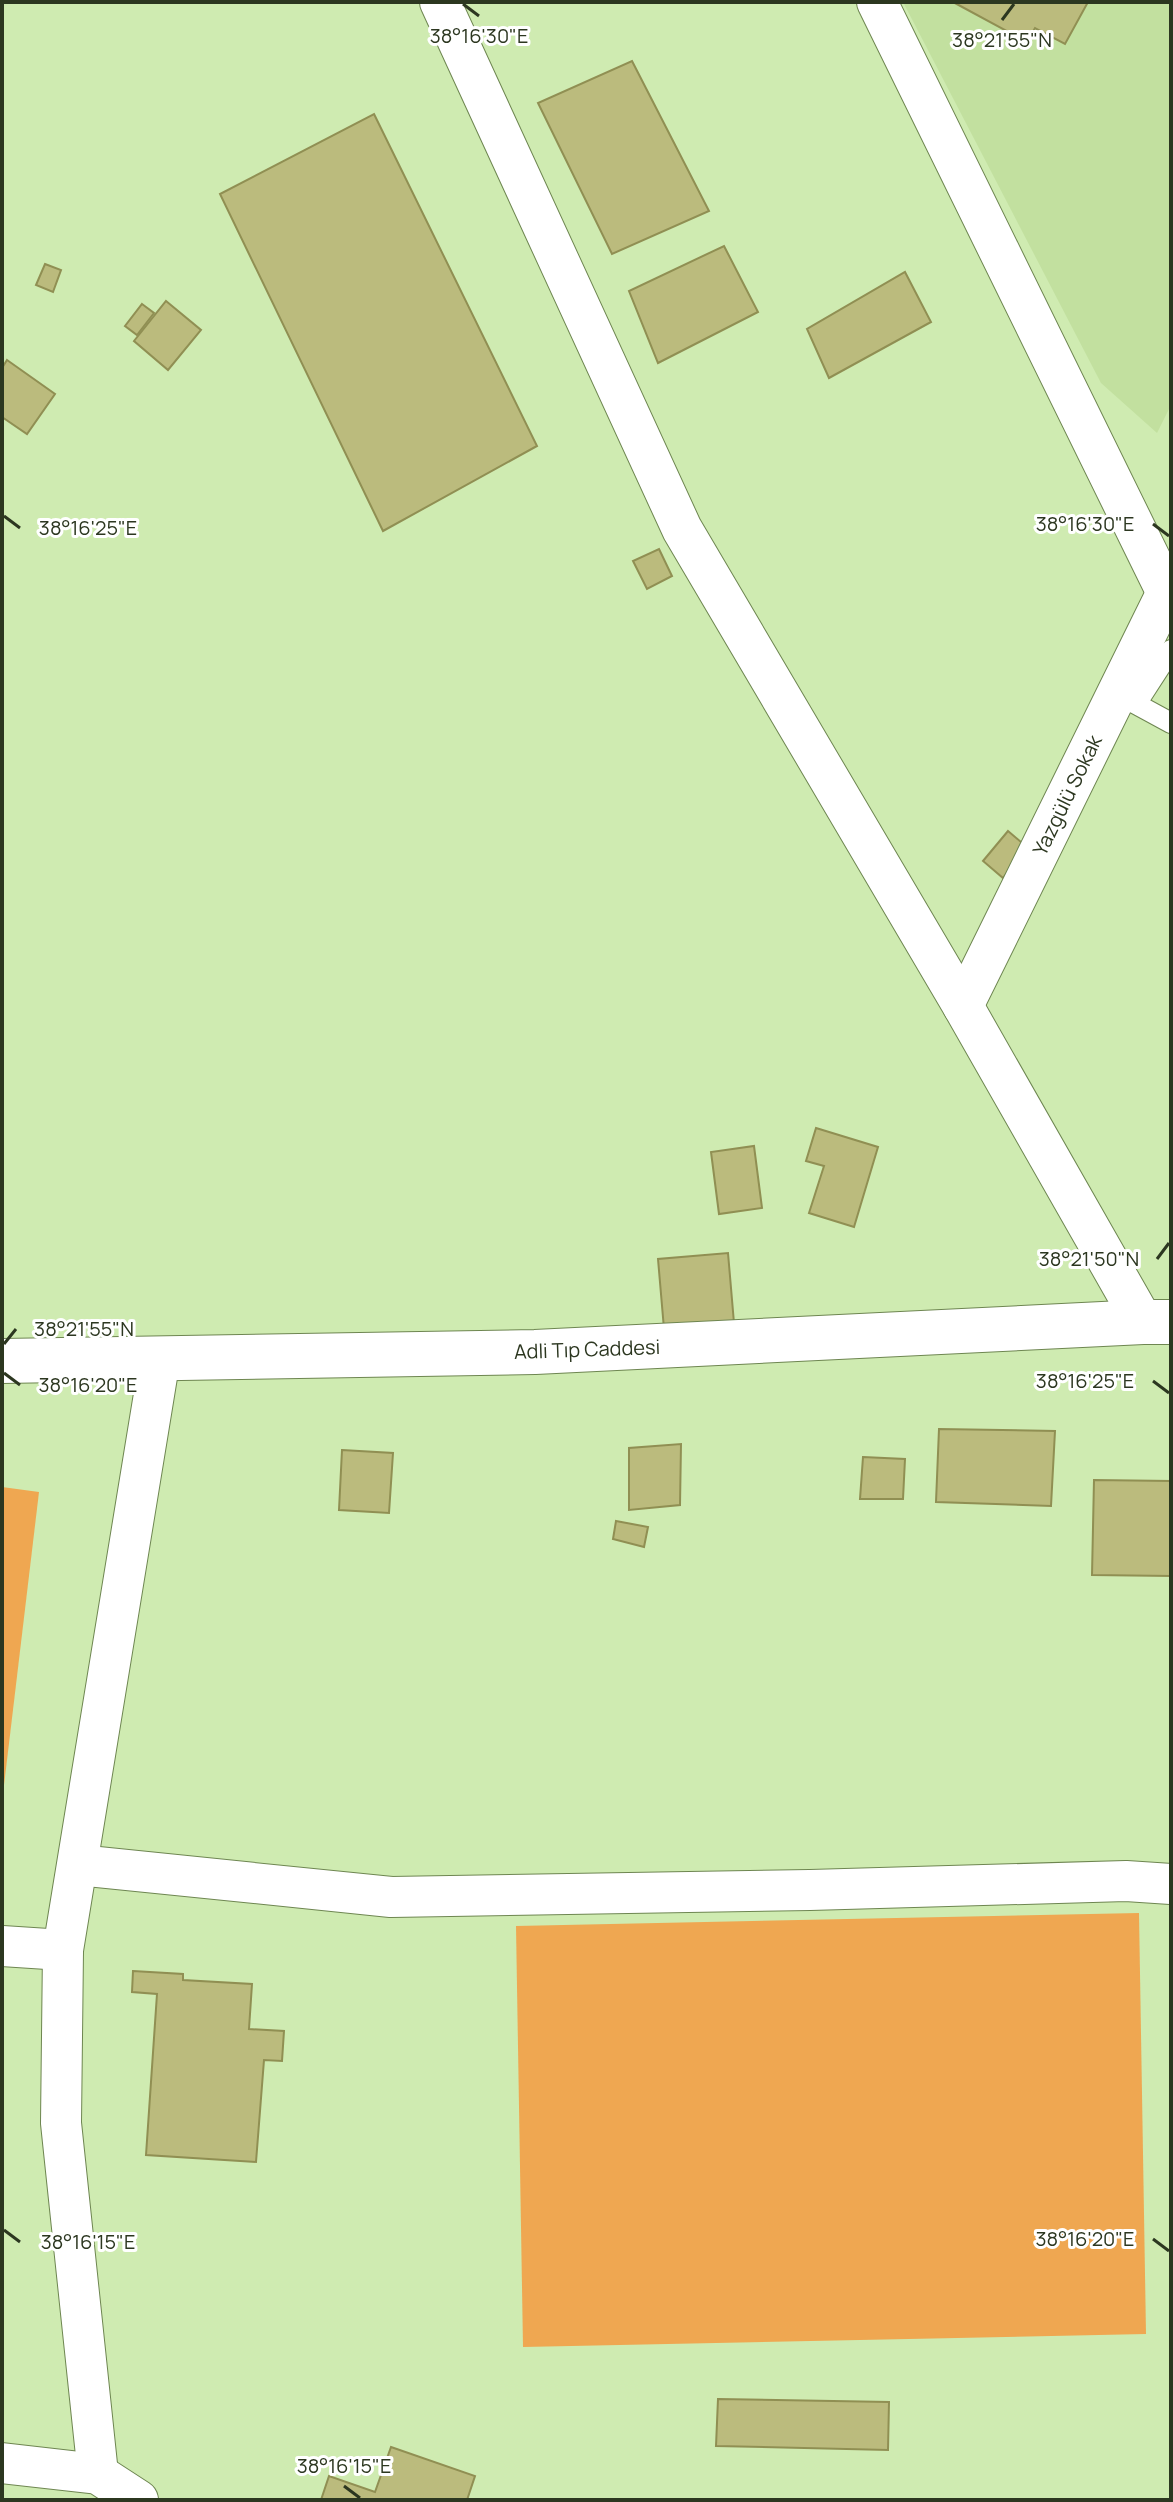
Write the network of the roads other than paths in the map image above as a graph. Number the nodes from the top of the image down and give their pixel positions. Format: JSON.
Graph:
{"nodes":[{"id":1,"x":440,"y":2,"type":"edge"},
{"id":2,"x":877,"y":2,"type":"edge"},
{"id":3,"x":1169,"y":588,"type":"edge"},
{"id":4,"x":1171,"y":650,"type":"edge"},
{"id":5,"x":1171,"y":723,"type":"edge"},
{"id":6,"x":963,"y":1006,"type":"junction"},
{"id":7,"x":1157,"y":1322,"type":"edge"},
{"id":8,"x":160,"y":1358,"type":"junction"},
{"id":9,"x":2,"y":1361,"type":"edge"},
{"id":10,"x":78,"y":1865,"type":"junction"},
{"id":11,"x":1171,"y":1884,"type":"edge"},
{"id":12,"x":2,"y":1946,"type":"edge"},
{"id":13,"x":63,"y":1950,"type":"junction"},
{"id":14,"x":2,"y":2463,"type":"edge"},
{"id":15,"x":98,"y":2474,"type":"junction"},
{"id":16,"x":138,"y":2500,"type":"edge"}],
"edges":[{"from":1,"to":6,"type":"street"},
{"from":2,"to":3,"type":"street"},
{"from":3,"to":6,"type":"street","name":"Yazgülü Sokak"},
{"from":4,"to":5,"type":"lane"},
{"from":6,"to":7,"type":"street"},
{"from":7,"to":8,"type":"street","name":"Adli Tıp Caddesi"},
{"from":8,"to":9,"type":"street","name":"Adli Tıp Caddesi"},
{"from":8,"to":10,"type":"street"},
{"from":10,"to":11,"type":"street"},
{"from":10,"to":13,"type":"street"},
{"from":12,"to":13,"type":"street"},
{"from":13,"to":15,"type":"street"},
{"from":14,"to":15,"type":"street"},
{"from":15,"to":16,"type":"street"}]}
